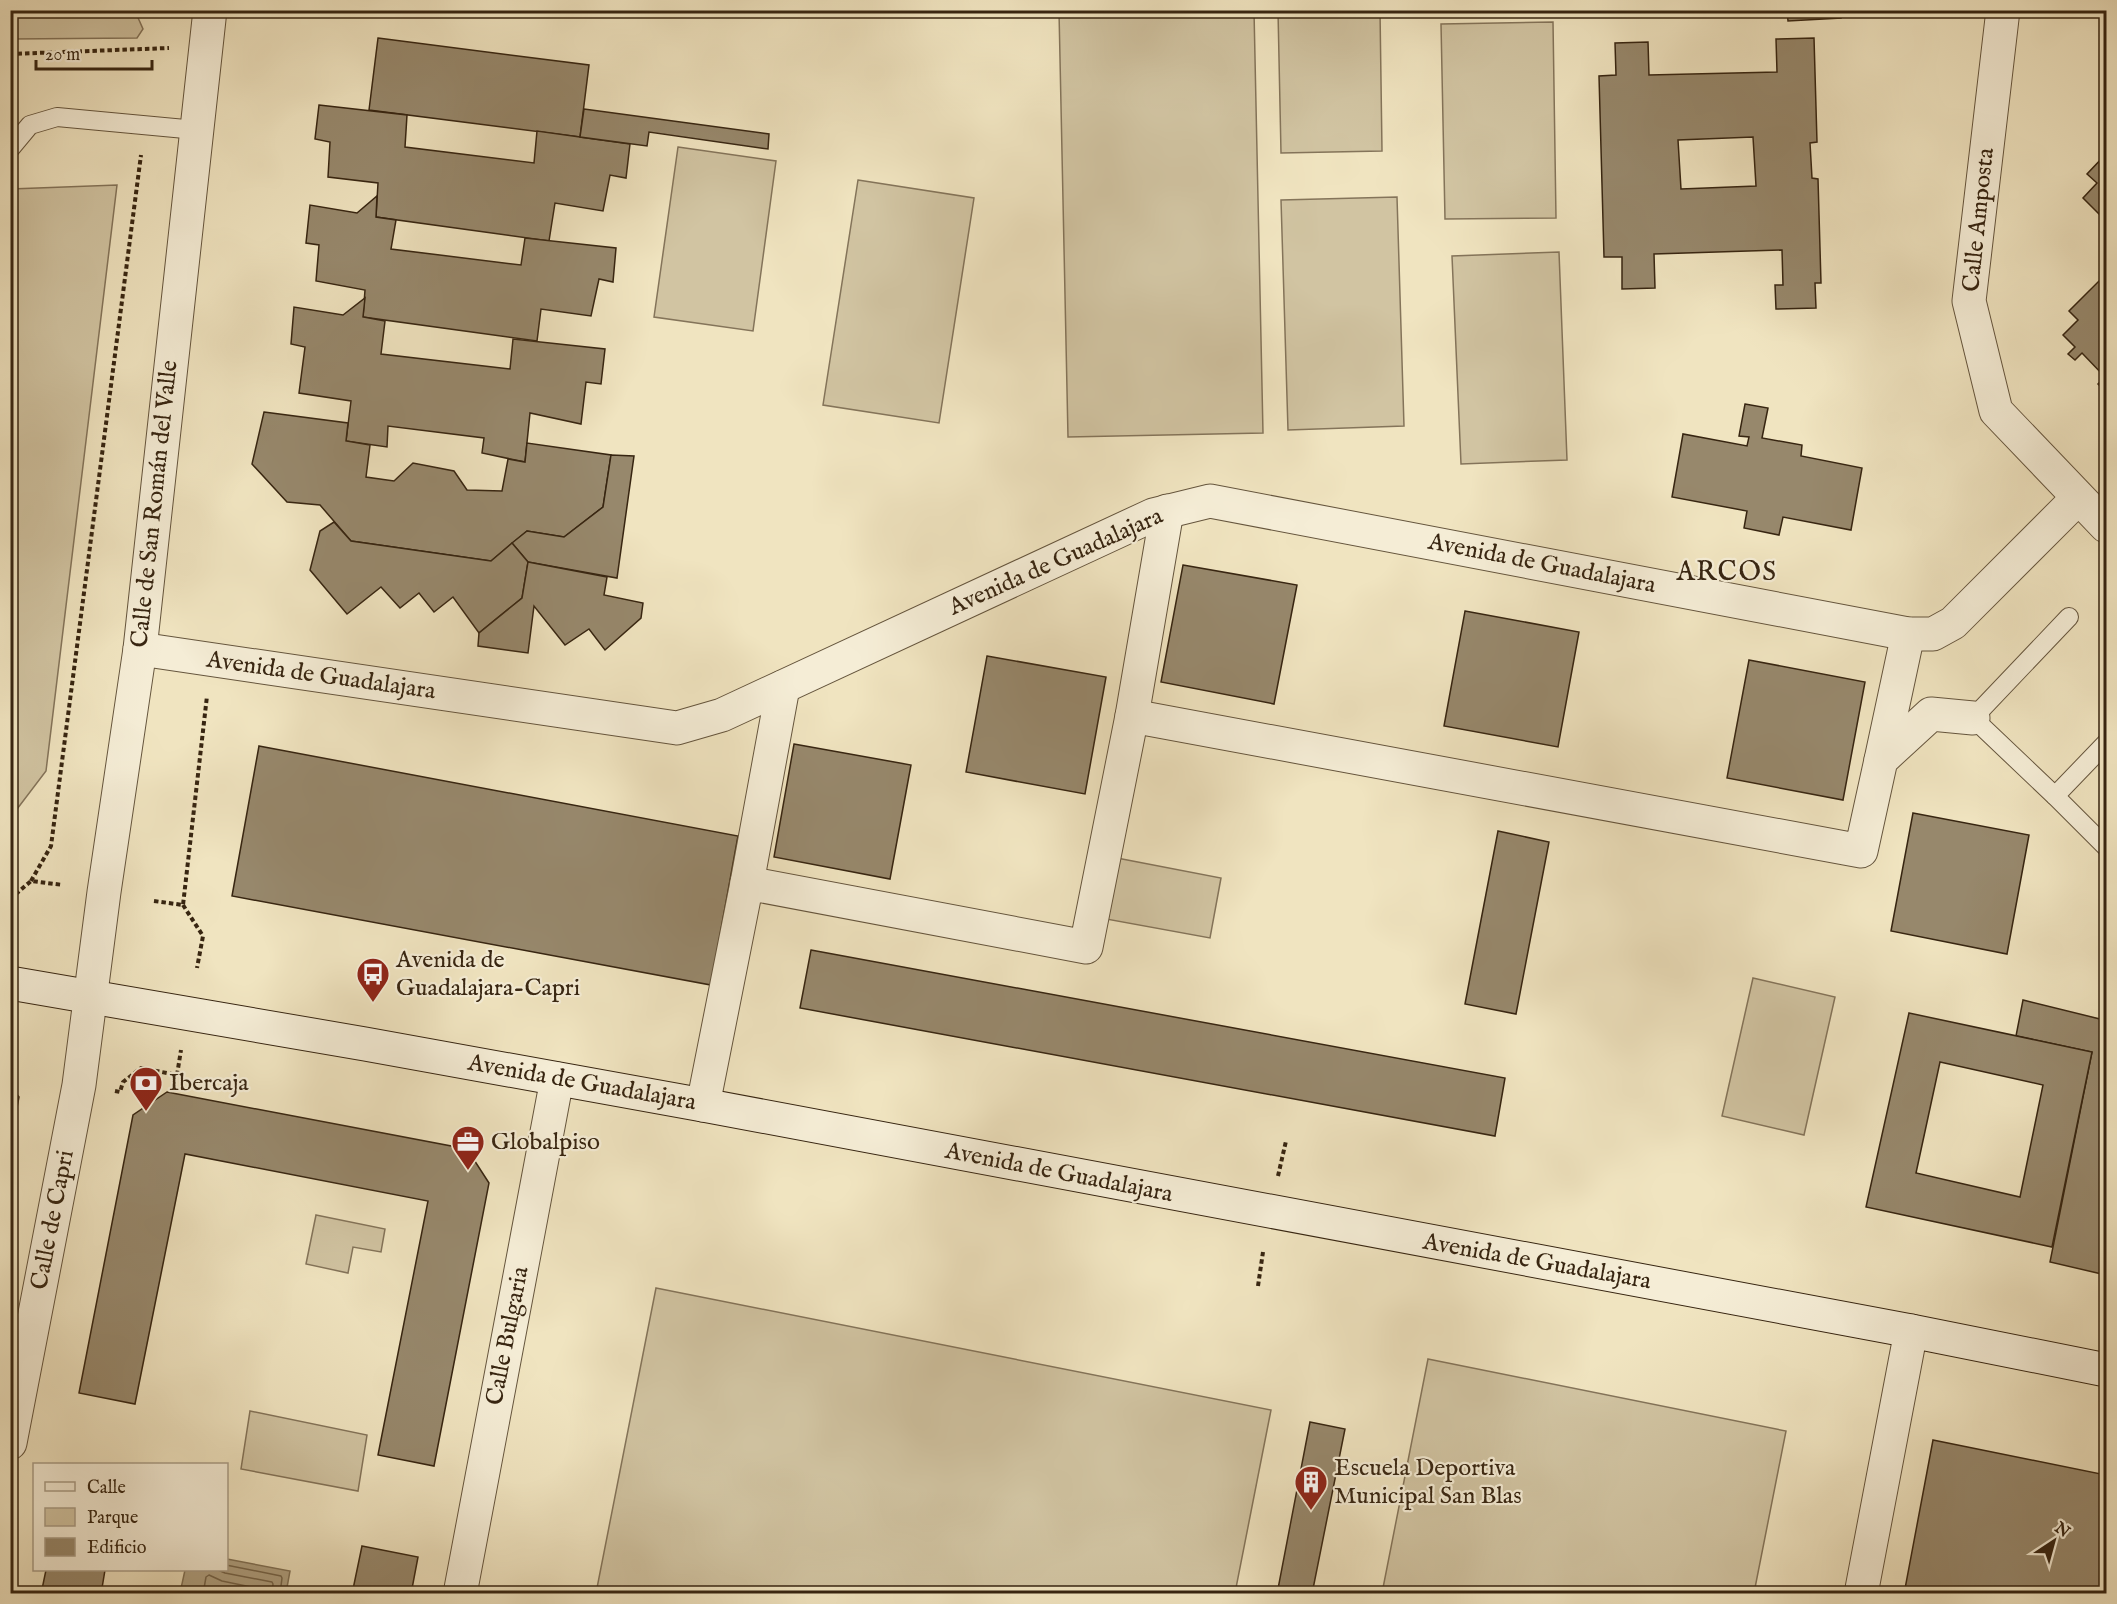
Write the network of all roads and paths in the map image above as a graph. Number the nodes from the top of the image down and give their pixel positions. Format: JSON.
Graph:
{"nodes":[{"id":1,"x":210,"y":10,"type":"edge"},
{"id":2,"x":2002,"y":10,"type":"edge"},
{"id":3,"x":205,"y":46,"type":"junction"},
{"id":4,"x":10,"y":54,"type":"edge"},
{"id":5,"x":145,"y":126,"type":"junction"},
{"id":6,"x":196,"y":130,"type":"junction"},
{"id":7,"x":10,"y":149,"type":"edge"},
{"id":8,"x":2078,"y":498,"type":"junction"},
{"id":9,"x":1167,"y":511,"type":"junction"},
{"id":10,"x":2106,"y":526,"type":"edge"},
{"id":11,"x":2069,"y":617,"type":"dead end"},
{"id":12,"x":1908,"y":634,"type":"junction"},
{"id":13,"x":140,"y":649,"type":"junction"},
{"id":14,"x":211,"y":660,"type":"junction"},
{"id":15,"x":783,"y":687,"type":"junction"},
{"id":16,"x":1132,"y":716,"type":"junction"},
{"id":17,"x":1973,"y":718,"type":"junction"},
{"id":18,"x":2106,"y":742,"type":"edge"},
{"id":19,"x":1881,"y":760,"type":"junction"},
{"id":20,"x":2055,"y":796,"type":"junction"},
{"id":21,"x":2106,"y":847,"type":"edge"},
{"id":22,"x":31,"y":881,"type":"junction"},
{"id":23,"x":747,"y":883,"type":"junction"},
{"id":24,"x":63,"y":885,"type":"dead end"},
{"id":25,"x":10,"y":899,"type":"edge"},
{"id":26,"x":154,"y":901,"type":"dead end"},
{"id":27,"x":183,"y":905,"type":"junction"},
{"id":28,"x":196,"y":968,"type":"dead end"},
{"id":29,"x":10,"y":983,"type":"edge"},
{"id":30,"x":91,"y":996,"type":"junction"},
{"id":31,"x":181,"y":1050,"type":"dead end"},
{"id":32,"x":557,"y":1079,"type":"junction"},
{"id":33,"x":109,"y":1090,"type":"dead end"},
{"id":34,"x":703,"y":1105,"type":"junction"},
{"id":35,"x":1286,"y":1142,"type":"dead end"},
{"id":36,"x":1278,"y":1176,"type":"dead end"},
{"id":37,"x":1263,"y":1252,"type":"dead end"},
{"id":38,"x":1258,"y":1286,"type":"dead end"},
{"id":39,"x":1911,"y":1331,"type":"junction"},
{"id":40,"x":2106,"y":1370,"type":"edge"},
{"id":41,"x":10,"y":1443,"type":"edge"},
{"id":42,"x":460,"y":1593,"type":"edge"},
{"id":43,"x":1861,"y":1593,"type":"edge"}],
"edges":[{"from":1,"to":3,"type":"street","name":"Calle de San Román del Valle"},
{"from":2,"to":8,"type":"street","name":"Calle Amposta"},
{"from":3,"to":4,"type":"path"},
{"from":3,"to":6,"type":"street","name":"Calle de San Román del Valle"},
{"from":5,"to":6,"type":"lane"},
{"from":5,"to":7,"type":"lane"},
{"from":5,"to":22,"type":"path"},
{"from":6,"to":13,"type":"street","name":"Calle de San Román del Valle"},
{"from":8,"to":10,"type":"street","name":"Calle Amposta"},
{"from":8,"to":12,"type":"street","name":"Avenida de Guadalajara"},
{"from":9,"to":12,"type":"street","name":"Avenida de Guadalajara"},
{"from":9,"to":15,"type":"street","name":"Avenida de Guadalajara"},
{"from":9,"to":16,"type":"street"},
{"from":11,"to":17,"type":"lane"},
{"from":12,"to":19,"type":"street"},
{"from":13,"to":14,"type":"street","name":"Avenida de Guadalajara"},
{"from":13,"to":30,"type":"street","name":"Calle de San Román del Valle"},
{"from":14,"to":15,"type":"street","name":"Avenida de Guadalajara"},
{"from":14,"to":27,"type":"path"},
{"from":15,"to":23,"type":"street"},
{"from":16,"to":19,"type":"street"},
{"from":16,"to":23,"type":"street"},
{"from":17,"to":19,"type":"street"},
{"from":17,"to":20,"type":"lane"},
{"from":18,"to":20,"type":"lane"},
{"from":20,"to":21,"type":"lane"},
{"from":22,"to":24,"type":"path"},
{"from":22,"to":25,"type":"path"},
{"from":23,"to":34,"type":"street"},
{"from":26,"to":27,"type":"path"},
{"from":27,"to":28,"type":"path"},
{"from":29,"to":30,"type":"street","name":"Avenida de Guadalajara"},
{"from":30,"to":32,"type":"street","name":"Avenida de Guadalajara"},
{"from":30,"to":41,"type":"street","name":"Calle de Capri"},
{"from":31,"to":33,"type":"path"},
{"from":32,"to":34,"type":"street","name":"Avenida de Guadalajara"},
{"from":32,"to":42,"type":"street","name":"Calle Bulgaria"},
{"from":34,"to":39,"type":"street","name":"Avenida de Guadalajara"},
{"from":35,"to":36,"type":"path"},
{"from":37,"to":38,"type":"path"},
{"from":39,"to":40,"type":"street","name":"Avenida de Guadalajara"},
{"from":39,"to":43,"type":"street"}]}
